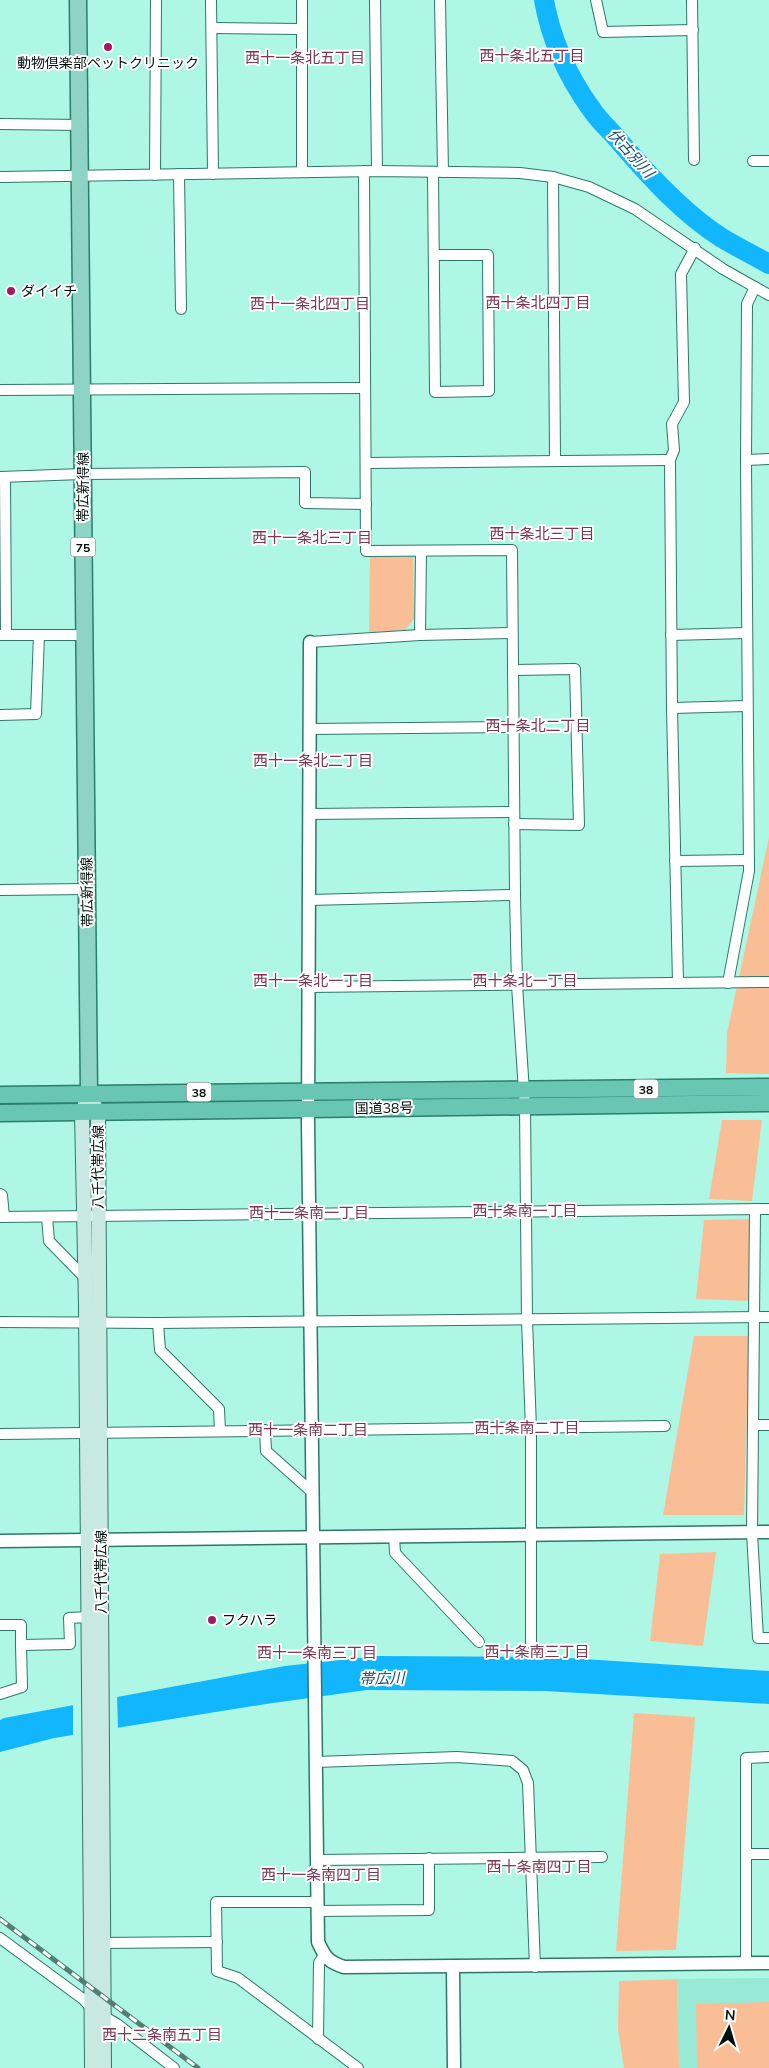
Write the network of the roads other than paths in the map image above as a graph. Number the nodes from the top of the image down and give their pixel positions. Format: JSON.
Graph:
{"nodes":[{"id":1,"x":78,"y":0,"type":"edge"},
{"id":2,"x":156,"y":0,"type":"edge"},
{"id":3,"x":211,"y":0,"type":"edge"},
{"id":4,"x":302,"y":0,"type":"edge"},
{"id":5,"x":375,"y":0,"type":"edge"},
{"id":6,"x":440,"y":0,"type":"edge"},
{"id":7,"x":596,"y":0,"type":"edge"},
{"id":8,"x":692,"y":0,"type":"edge"},
{"id":9,"x":212,"y":28,"type":"junction"},
{"id":10,"x":302,"y":29,"type":"junction"},
{"id":11,"x":693,"y":30,"type":"junction"},
{"id":12,"x":0,"y":124,"type":"edge"},
{"id":13,"x":80,"y":124,"type":"junction"},
{"id":14,"x":694,"y":160,"type":"dead end"},
{"id":15,"x":753,"y":161,"type":"dead end"},
{"id":16,"x":769,"y":161,"type":"edge"},
{"id":17,"x":364,"y":171,"type":"junction"},
{"id":18,"x":377,"y":171,"type":"junction"},
{"id":19,"x":302,"y":172,"type":"junction"},
{"id":20,"x":438,"y":172,"type":"junction"},
{"id":21,"x":179,"y":174,"type":"junction"},
{"id":22,"x":213,"y":174,"type":"junction"},
{"id":23,"x":155,"y":175,"type":"junction"},
{"id":24,"x":0,"y":176,"type":"edge"},
{"id":25,"x":80,"y":176,"type":"junction"},
{"id":26,"x":553,"y":178,"type":"junction"},
{"id":27,"x":695,"y":248,"type":"junction"},
{"id":28,"x":435,"y":255,"type":"junction"},
{"id":29,"x":755,"y":287,"type":"junction"},
{"id":30,"x":769,"y":295,"type":"edge"},
{"id":31,"x":181,"y":309,"type":"dead end"},
{"id":32,"x":365,"y":388,"type":"junction"},
{"id":33,"x":0,"y":390,"type":"edge"},
{"id":34,"x":82,"y":390,"type":"junction"},
{"id":35,"x":769,"y":459,"type":"edge"},
{"id":36,"x":555,"y":460,"type":"junction"},
{"id":37,"x":670,"y":460,"type":"junction"},
{"id":38,"x":746,"y":460,"type":"junction"},
{"id":39,"x":367,"y":464,"type":"junction"},
{"id":40,"x":82,"y":474,"type":"junction"},
{"id":41,"x":2,"y":477,"type":"edge"},
{"id":42,"x":366,"y":504,"type":"junction"},
{"id":43,"x":421,"y":551,"type":"junction"},
{"id":44,"x":512,"y":633,"type":"junction"},
{"id":45,"x":747,"y":633,"type":"junction"},
{"id":46,"x":84,"y":634,"type":"junction"},
{"id":47,"x":3,"y":635,"type":"edge"},
{"id":48,"x":38,"y":635,"type":"junction"},
{"id":49,"x":671,"y":635,"type":"junction"},
{"id":50,"x":420,"y":636,"type":"junction"},
{"id":51,"x":310,"y":642,"type":"joint"},
{"id":52,"x":514,"y":670,"type":"junction"},
{"id":53,"x":747,"y":706,"type":"junction"},
{"id":54,"x":672,"y":708,"type":"junction"},
{"id":55,"x":0,"y":715,"type":"edge"},
{"id":56,"x":514,"y":727,"type":"junction"},
{"id":57,"x":309,"y":729,"type":"junction"},
{"id":58,"x":514,"y":812,"type":"junction"},
{"id":59,"x":309,"y":814,"type":"junction"},
{"id":60,"x":514,"y":824,"type":"junction"},
{"id":61,"x":749,"y":860,"type":"junction"},
{"id":62,"x":675,"y":862,"type":"junction"},
{"id":63,"x":87,"y":888,"type":"junction"},
{"id":64,"x":0,"y":890,"type":"edge"},
{"id":65,"x":515,"y":896,"type":"junction"},
{"id":66,"x":309,"y":900,"type":"junction"},
{"id":67,"x":769,"y":982,"type":"edge"},
{"id":68,"x":678,"y":983,"type":"junction"},
{"id":69,"x":728,"y":983,"type":"junction"},
{"id":70,"x":517,"y":985,"type":"junction"},
{"id":71,"x":308,"y":987,"type":"junction"},
{"id":72,"x":769,"y":1087,"type":"edge"},
{"id":73,"x":524,"y":1090,"type":"junction"},
{"id":74,"x":308,"y":1092,"type":"junction"},
{"id":75,"x":89,"y":1093,"type":"junction"},
{"id":76,"x":0,"y":1095,"type":"edge"},
{"id":77,"x":769,"y":1103,"type":"edge"},
{"id":78,"x":525,"y":1107,"type":"junction"},
{"id":79,"x":308,"y":1109,"type":"junction"},
{"id":80,"x":0,"y":1113,"type":"edge"},
{"id":81,"x":90,"y":1113,"type":"junction"},
{"id":82,"x":0,"y":1194,"type":"edge"},
{"id":83,"x":754,"y":1209,"type":"junction"},
{"id":84,"x":769,"y":1209,"type":"edge"},
{"id":85,"x":526,"y":1211,"type":"junction"},
{"id":86,"x":310,"y":1213,"type":"junction"},
{"id":87,"x":98,"y":1216,"type":"junction"},
{"id":88,"x":2,"y":1217,"type":"edge"},
{"id":89,"x":47,"y":1217,"type":"junction"},
{"id":90,"x":84,"y":1217,"type":"junction"},
{"id":91,"x":85,"y":1278,"type":"junction"},
{"id":92,"x":754,"y":1317,"type":"junction"},
{"id":93,"x":769,"y":1317,"type":"edge"},
{"id":94,"x":527,"y":1320,"type":"junction"},
{"id":95,"x":0,"y":1322,"type":"edge"},
{"id":96,"x":92,"y":1322,"type":"junction"},
{"id":97,"x":310,"y":1322,"type":"junction"},
{"id":98,"x":158,"y":1324,"type":"junction"},
{"id":99,"x":754,"y":1425,"type":"junction"},
{"id":100,"x":769,"y":1425,"type":"edge"},
{"id":101,"x":665,"y":1426,"type":"dead end"},
{"id":102,"x":531,"y":1429,"type":"junction"},
{"id":103,"x":265,"y":1430,"type":"junction"},
{"id":104,"x":312,"y":1430,"type":"junction"},
{"id":105,"x":220,"y":1431,"type":"junction"},
{"id":106,"x":93,"y":1433,"type":"junction"},
{"id":107,"x":0,"y":1434,"type":"edge"},
{"id":108,"x":312,"y":1492,"type":"junction"},
{"id":109,"x":769,"y":1532,"type":"edge"},
{"id":110,"x":752,"y":1533,"type":"junction"},
{"id":111,"x":530,"y":1535,"type":"junction"},
{"id":112,"x":394,"y":1536,"type":"junction"},
{"id":113,"x":313,"y":1537,"type":"junction"},
{"id":114,"x":94,"y":1540,"type":"junction"},
{"id":115,"x":0,"y":1541,"type":"edge"},
{"id":116,"x":89,"y":1617,"type":"junction"},
{"id":117,"x":0,"y":1625,"type":"edge"},
{"id":118,"x":769,"y":1638,"type":"edge"},
{"id":119,"x":479,"y":1642,"type":"dead end"},
{"id":120,"x":530,"y":1643,"type":"dead end"},
{"id":121,"x":21,"y":1645,"type":"junction"},
{"id":122,"x":95,"y":1692,"type":"junction"},
{"id":123,"x":0,"y":1694,"type":"edge"},
{"id":124,"x":769,"y":1757,"type":"edge"},
{"id":125,"x":316,"y":1762,"type":"junction"},
{"id":126,"x":746,"y":1854,"type":"junction"},
{"id":127,"x":769,"y":1854,"type":"edge"},
{"id":128,"x":602,"y":1857,"type":"dead end"},
{"id":129,"x":429,"y":1858,"type":"junction"},
{"id":130,"x":530,"y":1858,"type":"junction"},
{"id":131,"x":316,"y":1860,"type":"junction"},
{"id":132,"x":317,"y":1906,"type":"junction"},
{"id":133,"x":0,"y":1938,"type":"edge"},
{"id":134,"x":216,"y":1942,"type":"junction"},
{"id":135,"x":97,"y":1943,"type":"junction"},
{"id":136,"x":324,"y":1955,"type":"junction"},
{"id":137,"x":746,"y":1963,"type":"junction"},
{"id":138,"x":769,"y":1963,"type":"edge"},
{"id":139,"x":453,"y":1967,"type":"junction"},
{"id":140,"x":535,"y":1967,"type":"junction"},
{"id":141,"x":98,"y":2013,"type":"junction"},
{"id":142,"x":318,"y":2039,"type":"junction"},
{"id":143,"x":92,"y":2068,"type":"edge"},
{"id":144,"x":104,"y":2068,"type":"edge"},
{"id":145,"x":174,"y":2068,"type":"edge"},
{"id":146,"x":358,"y":2068,"type":"edge"},
{"id":147,"x":454,"y":2068,"type":"edge"}],
"edges":[{"from":1,"to":13,"type":"main road","name":"帯広新得線","number":"75"},
{"from":2,"to":23,"type":"street"},
{"from":3,"to":9,"type":"street"},
{"from":4,"to":10,"type":"street"},
{"from":5,"to":18,"type":"street"},
{"from":6,"to":20,"type":"street"},
{"from":7,"to":11,"type":"street"},
{"from":8,"to":11,"type":"street"},
{"from":9,"to":10,"type":"street"},
{"from":9,"to":22,"type":"street"},
{"from":10,"to":19,"type":"street"},
{"from":11,"to":14,"type":"street"},
{"from":12,"to":13,"type":"street"},
{"from":13,"to":25,"type":"main road","name":"帯広新得線","number":"75"},
{"from":15,"to":16,"type":"street"},
{"from":17,"to":18,"type":"street"},
{"from":17,"to":19,"type":"street"},
{"from":17,"to":32,"type":"street"},
{"from":18,"to":20,"type":"street"},
{"from":19,"to":22,"type":"street"},
{"from":20,"to":26,"type":"street"},
{"from":20,"to":28,"type":"street"},
{"from":21,"to":22,"type":"street"},
{"from":21,"to":23,"type":"street"},
{"from":21,"to":31,"type":"street"},
{"from":23,"to":25,"type":"street"},
{"from":24,"to":25,"type":"street"},
{"from":25,"to":34,"type":"main road","name":"帯広新得線","number":"75"},
{"from":26,"to":27,"type":"street"},
{"from":26,"to":36,"type":"street"},
{"from":27,"to":29,"type":"street"},
{"from":27,"to":37,"type":"street"},
{"from":28,"to":28,"type":"street"},
{"from":29,"to":30,"type":"street"},
{"from":29,"to":38,"type":"street"},
{"from":32,"to":34,"type":"street"},
{"from":32,"to":39,"type":"street"},
{"from":33,"to":34,"type":"street"},
{"from":34,"to":40,"type":"main road","name":"帯広新得線","number":"75"},
{"from":35,"to":38,"type":"street"},
{"from":36,"to":37,"type":"street"},
{"from":36,"to":39,"type":"street"},
{"from":37,"to":49,"type":"street"},
{"from":38,"to":45,"type":"street"},
{"from":39,"to":42,"type":"street"},
{"from":40,"to":41,"type":"street"},
{"from":40,"to":42,"type":"street"},
{"from":40,"to":46,"type":"main road","name":"帯広新得線","number":"75"},
{"from":41,"to":47,"type":"street"},
{"from":42,"to":43,"type":"street"},
{"from":43,"to":44,"type":"street"},
{"from":43,"to":50,"type":"street"},
{"from":44,"to":50,"type":"street"},
{"from":44,"to":52,"type":"street"},
{"from":45,"to":49,"type":"street"},
{"from":45,"to":53,"type":"street"},
{"from":46,"to":48,"type":"street"},
{"from":46,"to":63,"type":"main road","name":"帯広新得線","number":"75"},
{"from":47,"to":48,"type":"street"},
{"from":48,"to":55,"type":"street"},
{"from":49,"to":54,"type":"street"},
{"from":50,"to":51,"type":"street"},
{"from":51,"to":57,"type":"street"},
{"from":52,"to":56,"type":"street"},
{"from":52,"to":60,"type":"street"},
{"from":53,"to":54,"type":"street"},
{"from":53,"to":61,"type":"street"},
{"from":54,"to":62,"type":"street"},
{"from":56,"to":57,"type":"street"},
{"from":56,"to":58,"type":"street"},
{"from":57,"to":59,"type":"street"},
{"from":58,"to":59,"type":"street"},
{"from":58,"to":60,"type":"street"},
{"from":59,"to":66,"type":"street"},
{"from":60,"to":65,"type":"street"},
{"from":61,"to":62,"type":"street"},
{"from":61,"to":69,"type":"street"},
{"from":62,"to":68,"type":"street"},
{"from":63,"to":64,"type":"street"},
{"from":63,"to":75,"type":"main road","name":"帯広新得線","number":"75"},
{"from":65,"to":66,"type":"street"},
{"from":65,"to":70,"type":"street"},
{"from":66,"to":71,"type":"street"},
{"from":67,"to":69,"type":"street"},
{"from":68,"to":69,"type":"street"},
{"from":68,"to":70,"type":"street"},
{"from":70,"to":71,"type":"street"},
{"from":70,"to":73,"type":"street"},
{"from":71,"to":74,"type":"street"},
{"from":72,"to":73,"type":"highway","name":"国道38号","number":"38"},
{"from":73,"to":74,"type":"highway","name":"国道38号","number":"38"},
{"from":73,"to":78,"type":"street"},
{"from":74,"to":75,"type":"highway","name":"国道38号","number":"38"},
{"from":74,"to":79,"type":"street"},
{"from":75,"to":76,"type":"highway","name":"国道38号","number":"38"},
{"from":75,"to":81,"type":"main road","name":"八千代帯広線"},
{"from":77,"to":78,"type":"highway","name":"国道38号","number":"38"},
{"from":78,"to":79,"type":"highway","name":"国道38号","number":"38"},
{"from":78,"to":85,"type":"street"},
{"from":79,"to":81,"type":"highway","name":"国道38号","number":"38"},
{"from":79,"to":86,"type":"street"},
{"from":80,"to":81,"type":"highway","name":"国道38号","number":"38"},
{"from":81,"to":87,"type":"main road","name":"八千代帯広線"},
{"from":81,"to":90,"type":"main road","name":"八千代帯広線"},
{"from":82,"to":88,"type":"street"},
{"from":83,"to":84,"type":"street"},
{"from":83,"to":85,"type":"street"},
{"from":83,"to":92,"type":"street"},
{"from":85,"to":86,"type":"street"},
{"from":85,"to":94,"type":"street"},
{"from":86,"to":87,"type":"street"},
{"from":86,"to":97,"type":"street"},
{"from":87,"to":90,"type":"street"},
{"from":87,"to":96,"type":"main road","name":"八千代帯広線"},
{"from":88,"to":89,"type":"street"},
{"from":89,"to":90,"type":"street"},
{"from":89,"to":91,"type":"street"},
{"from":90,"to":91,"type":"main road","name":"八千代帯広線"},
{"from":91,"to":96,"type":"main road","name":"八千代帯広線"},
{"from":92,"to":93,"type":"street"},
{"from":92,"to":94,"type":"street"},
{"from":92,"to":99,"type":"street"},
{"from":94,"to":97,"type":"street"},
{"from":94,"to":102,"type":"street"},
{"from":95,"to":96,"type":"street"},
{"from":96,"to":98,"type":"street"},
{"from":96,"to":106,"type":"main road","name":"八千代帯広線"},
{"from":97,"to":98,"type":"street"},
{"from":97,"to":104,"type":"street"},
{"from":98,"to":105,"type":"street"},
{"from":99,"to":100,"type":"street"},
{"from":99,"to":110,"type":"street"},
{"from":101,"to":102,"type":"street"},
{"from":102,"to":104,"type":"street"},
{"from":102,"to":111,"type":"street"},
{"from":103,"to":104,"type":"street"},
{"from":103,"to":105,"type":"street"},
{"from":103,"to":108,"type":"street"},
{"from":104,"to":108,"type":"street"},
{"from":105,"to":106,"type":"street"},
{"from":106,"to":107,"type":"street"},
{"from":106,"to":114,"type":"main road","name":"八千代帯広線"},
{"from":108,"to":113,"type":"street"},
{"from":109,"to":110,"type":"street"},
{"from":110,"to":111,"type":"street"},
{"from":110,"to":118,"type":"street"},
{"from":111,"to":112,"type":"street"},
{"from":111,"to":120,"type":"street"},
{"from":112,"to":113,"type":"street"},
{"from":112,"to":119,"type":"street"},
{"from":113,"to":114,"type":"street"},
{"from":113,"to":125,"type":"street"},
{"from":114,"to":115,"type":"street"},
{"from":114,"to":116,"type":"main road","name":"八千代帯広線"},
{"from":114,"to":122,"type":"main road","name":"八千代帯広線"},
{"from":116,"to":121,"type":"street"},
{"from":116,"to":122,"type":"main road","name":"八千代帯広線"},
{"from":117,"to":121,"type":"street"},
{"from":121,"to":123,"type":"street"},
{"from":122,"to":135,"type":"main road","name":"八千代帯広線"},
{"from":124,"to":126,"type":"street"},
{"from":125,"to":130,"type":"street"},
{"from":125,"to":131,"type":"street"},
{"from":126,"to":127,"type":"street"},
{"from":126,"to":137,"type":"street"},
{"from":128,"to":130,"type":"street"},
{"from":129,"to":130,"type":"street"},
{"from":129,"to":131,"type":"street"},
{"from":129,"to":132,"type":"street"},
{"from":130,"to":140,"type":"street"},
{"from":131,"to":132,"type":"street"},
{"from":132,"to":134,"type":"street"},
{"from":132,"to":136,"type":"street"},
{"from":133,"to":141,"type":"street"},
{"from":134,"to":135,"type":"street"},
{"from":134,"to":142,"type":"street"},
{"from":135,"to":141,"type":"main road","name":"八千代帯広線"},
{"from":136,"to":139,"type":"street"},
{"from":136,"to":142,"type":"street"},
{"from":137,"to":138,"type":"street"},
{"from":137,"to":140,"type":"street"},
{"from":139,"to":140,"type":"street"},
{"from":139,"to":147,"type":"street"},
{"from":141,"to":143,"type":"main road","name":"八千代帯広線"},
{"from":141,"to":144,"type":"main road","name":"八千代帯広線"},
{"from":141,"to":145,"type":"street"},
{"from":142,"to":146,"type":"street"}]}
